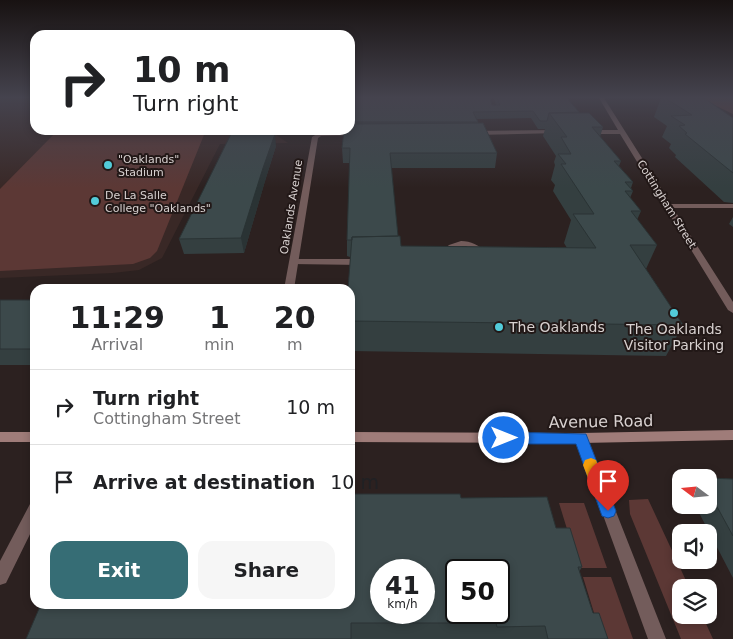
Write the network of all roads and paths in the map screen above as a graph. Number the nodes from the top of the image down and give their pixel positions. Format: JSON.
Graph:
{"nodes":[{"id":1,"x":619,"y":128,"type":"edge"},
{"id":2,"x":560,"y":132,"type":"edge"},
{"id":3,"x":580,"y":132,"type":"edge"},
{"id":4,"x":622,"y":132,"type":"junction"},
{"id":5,"x":355,"y":133,"type":"edge"},
{"id":6,"x":360,"y":133,"type":"edge"},
{"id":7,"x":470,"y":133,"type":"edge"},
{"id":8,"x":318,"y":135,"type":"edge"},
{"id":9,"x":667,"y":206,"type":"junction"},
{"id":10,"x":733,"y":206,"type":"edge"},
{"id":11,"x":452,"y":261,"type":"edge"},
{"id":12,"x":469,"y":261,"type":"edge"},
{"id":13,"x":294,"y":262,"type":"junction"},
{"id":14,"x":367,"y":262,"type":"edge"},
{"id":15,"x":290,"y":284,"type":"edge"},
{"id":16,"x":733,"y":310,"type":"edge"},
{"id":17,"x":733,"y":435,"type":"edge"},
{"id":18,"x":0,"y":437,"type":"edge"},
{"id":19,"x":30,"y":437,"type":"edge"},
{"id":20,"x":355,"y":437,"type":"edge"},
{"id":21,"x":580,"y":438,"type":"junction"},
{"id":22,"x":30,"y":518,"type":"edge"},
{"id":23,"x":0,"y":577,"type":"edge"},
{"id":24,"x":657,"y":639,"type":"edge"}],
"edges":[{"from":1,"to":4,"type":"street","name":"Cottingham Street"},
{"from":2,"to":7,"type":"street"},
{"from":3,"to":4,"type":"street"},
{"from":4,"to":9,"type":"street","name":"Cottingham Street"},
{"from":5,"to":6,"type":"street","name":"Oaklands Avenue"},
{"from":8,"to":13,"type":"street","name":"Oaklands Avenue"},
{"from":9,"to":10,"type":"street"},
{"from":9,"to":16,"type":"street","name":"Cottingham Street"},
{"from":11,"to":12,"type":"street"},
{"from":13,"to":14,"type":"street"},
{"from":13,"to":15,"type":"street","name":"Oaklands Avenue"},
{"from":17,"to":21,"type":"main road","name":"Avenue Road"},
{"from":18,"to":19,"type":"main road"},
{"from":20,"to":21,"type":"main road","name":"Avenue Road"},
{"from":21,"to":24,"type":"street"},
{"from":22,"to":23,"type":"street"}]}
